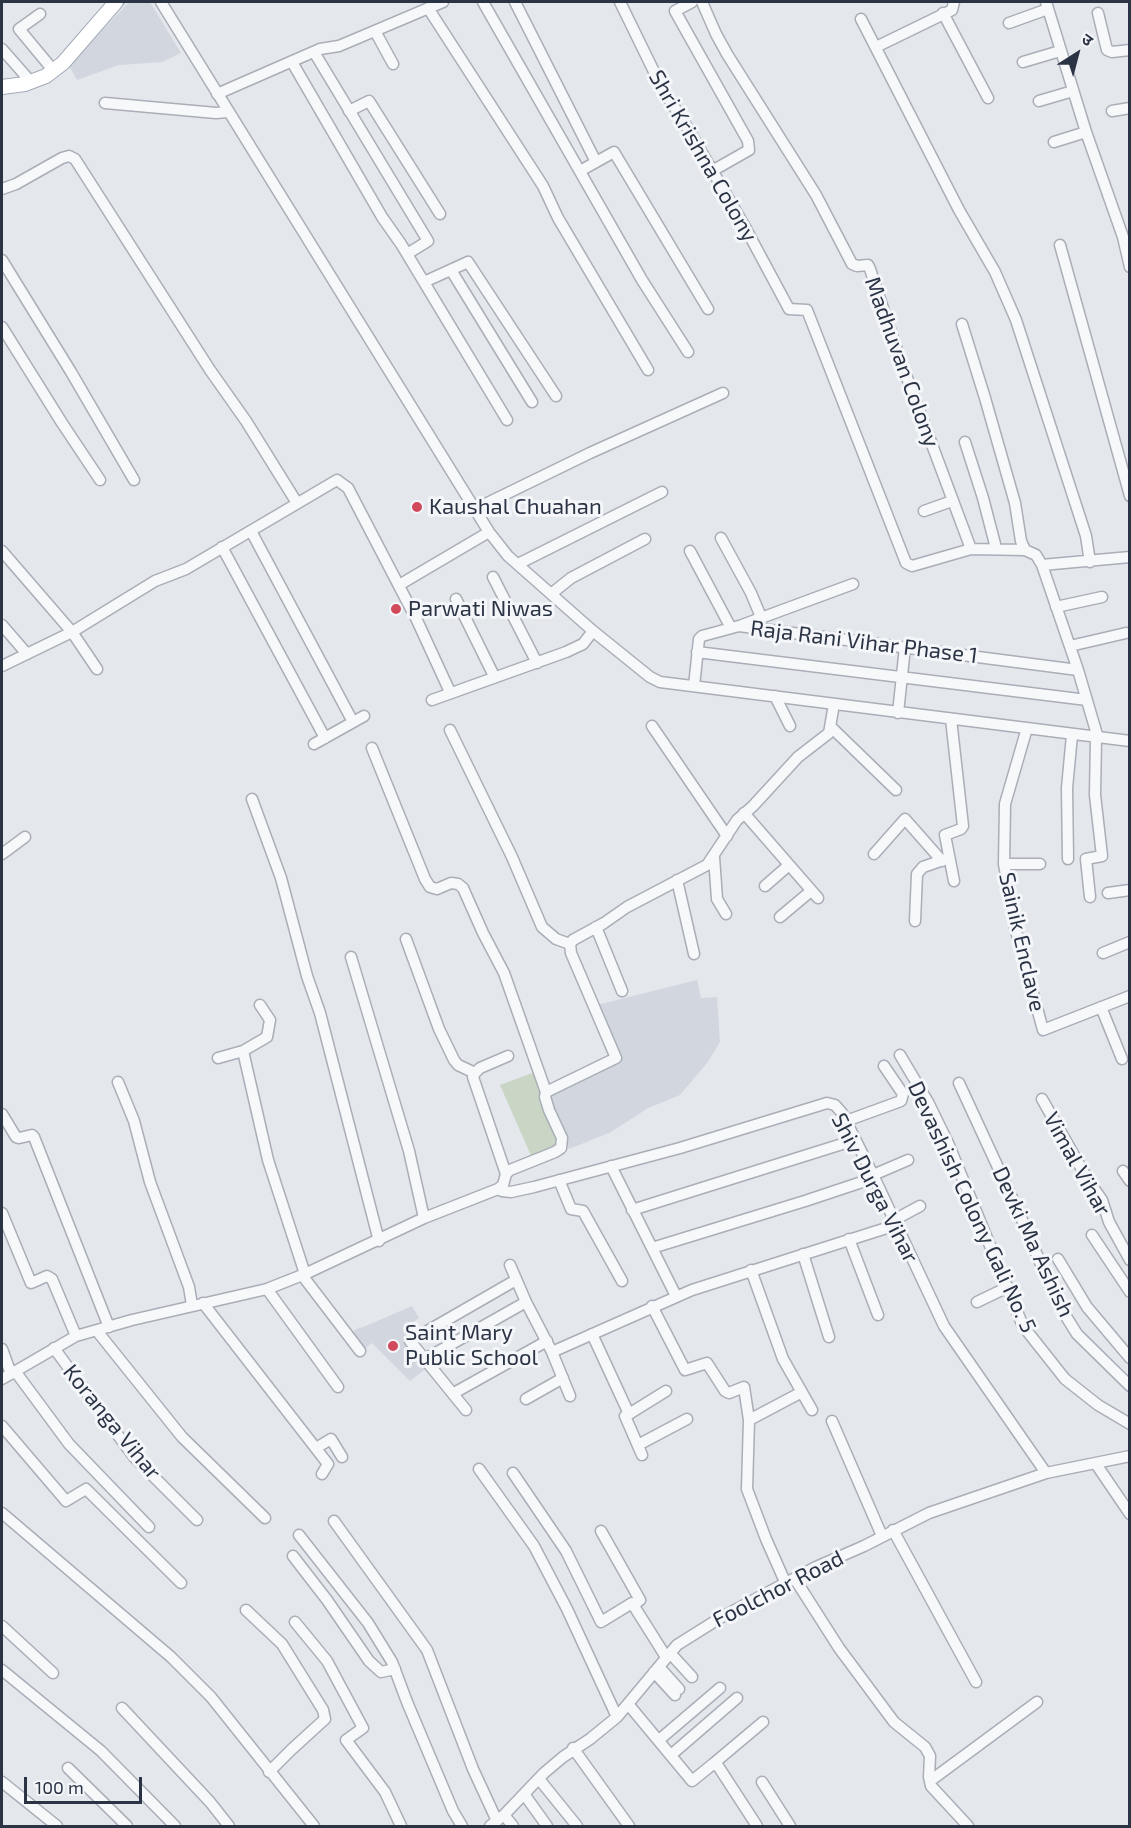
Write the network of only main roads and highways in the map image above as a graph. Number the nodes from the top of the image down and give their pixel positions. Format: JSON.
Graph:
{"nodes":[{"id":1,"x":116,"y":2,"type":"edge"},
{"id":2,"x":2,"y":87,"type":"edge"}],
"edges":[{"from":1,"to":2,"type":"main road"}]}
